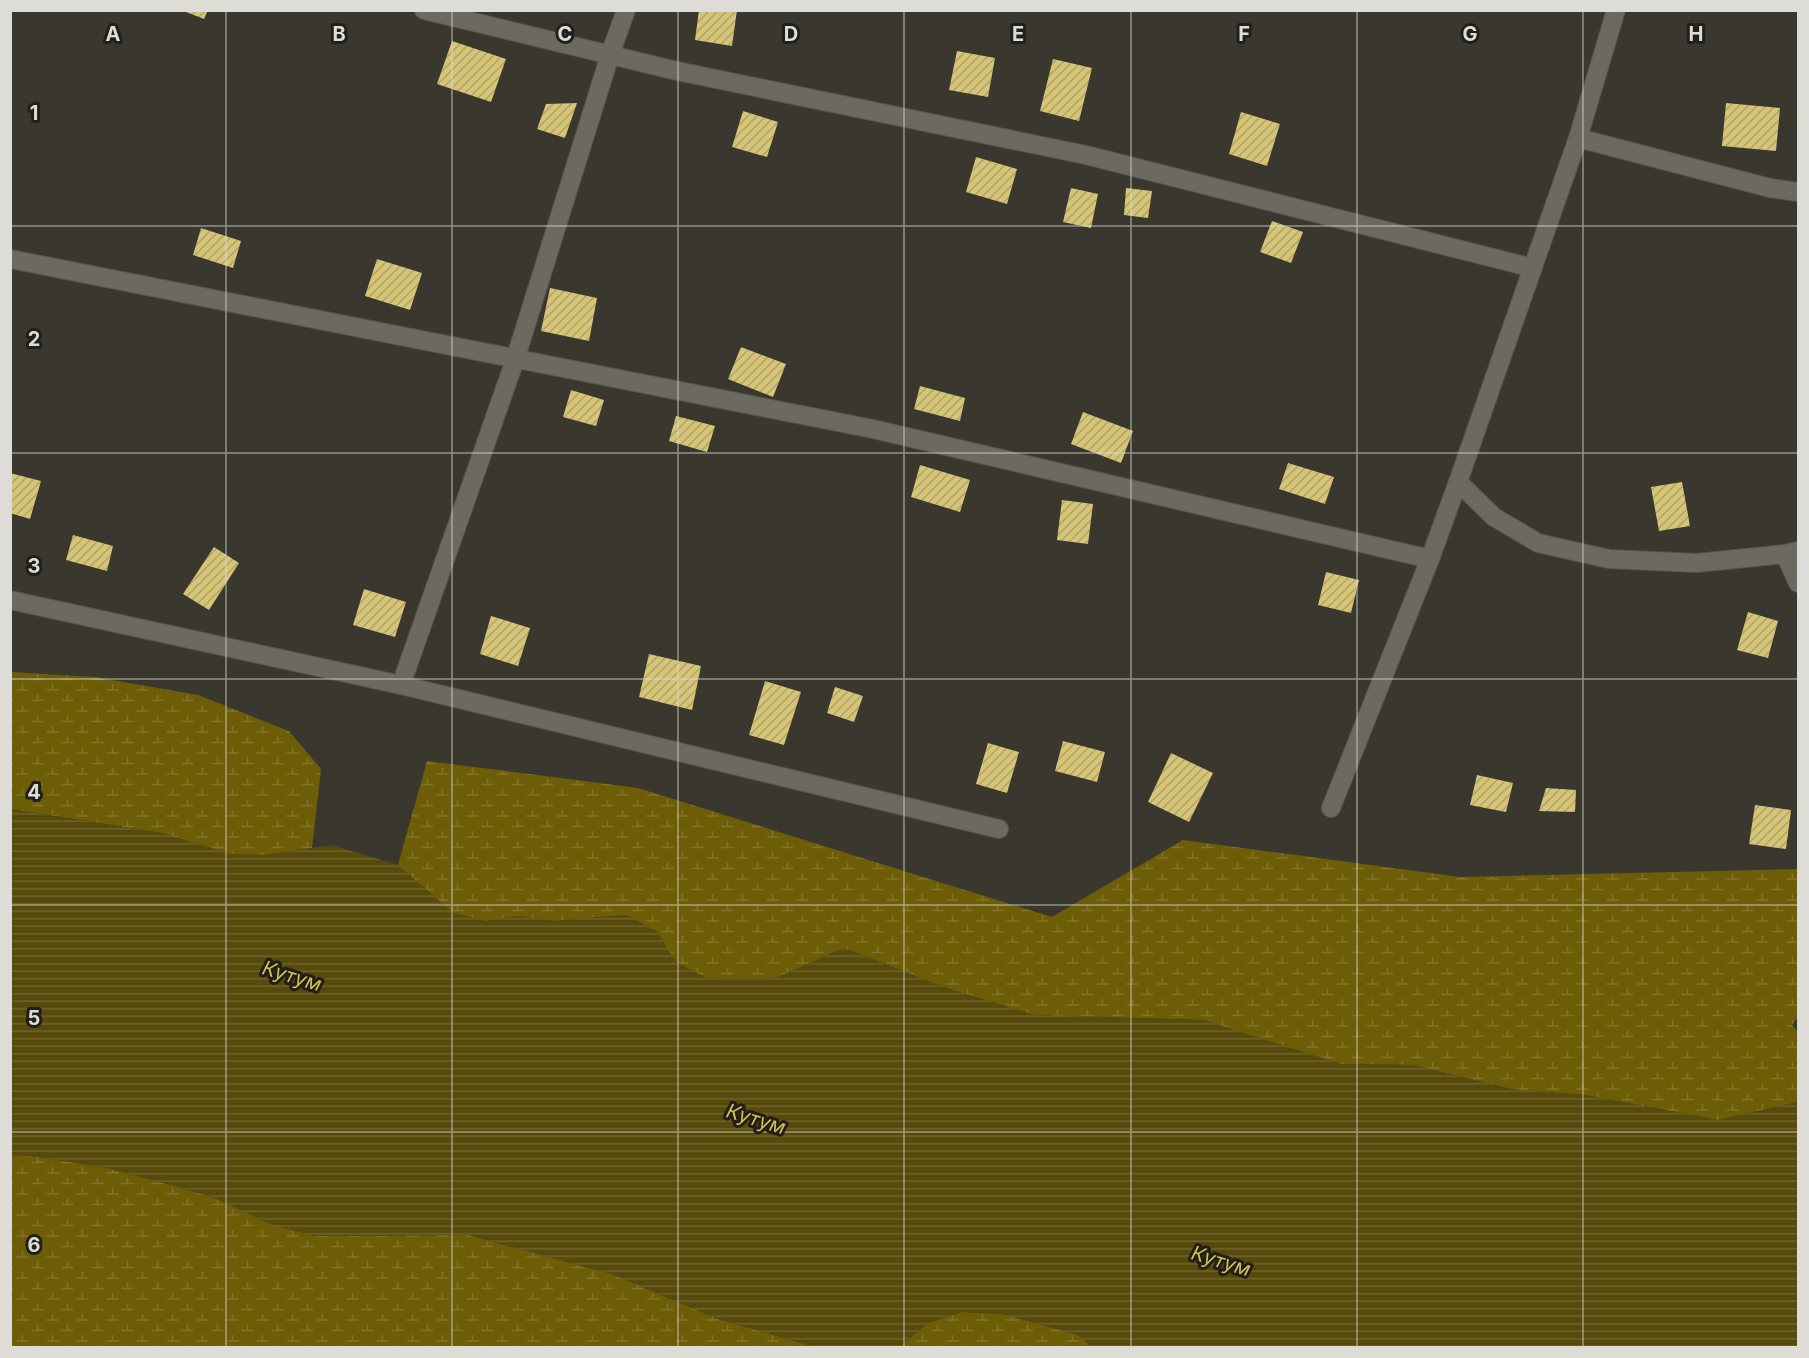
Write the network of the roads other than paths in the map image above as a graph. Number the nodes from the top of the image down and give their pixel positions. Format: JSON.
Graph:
{"nodes":[{"id":1,"x":424,"y":10,"type":"edge"},
{"id":2,"x":626,"y":10,"type":"edge"},
{"id":3,"x":1616,"y":10,"type":"edge"},
{"id":4,"x":610,"y":55,"type":"junction"},
{"id":5,"x":1578,"y":138,"type":"junction"},
{"id":6,"x":1798,"y":192,"type":"edge"},
{"id":7,"x":10,"y":259,"type":"edge"},
{"id":8,"x":1533,"y":268,"type":"junction"},
{"id":9,"x":515,"y":360,"type":"junction"},
{"id":10,"x":1458,"y":482,"type":"junction"},
{"id":11,"x":1792,"y":552,"type":"edge"},
{"id":12,"x":1430,"y":559,"type":"junction"},
{"id":13,"x":1798,"y":582,"type":"edge"},
{"id":14,"x":10,"y":600,"type":"edge"},
{"id":15,"x":400,"y":685,"type":"junction"},
{"id":16,"x":1331,"y":808,"type":"dead end"},
{"id":17,"x":999,"y":829,"type":"dead end"}],
"edges":[{"from":1,"to":4,"type":"street"},
{"from":2,"to":4,"type":"street"},
{"from":3,"to":5,"type":"street"},
{"from":4,"to":8,"type":"street"},
{"from":4,"to":9,"type":"street"},
{"from":5,"to":6,"type":"street"},
{"from":5,"to":8,"type":"street"},
{"from":7,"to":9,"type":"street"},
{"from":8,"to":10,"type":"street"},
{"from":9,"to":12,"type":"street"},
{"from":9,"to":15,"type":"street"},
{"from":10,"to":11,"type":"street"},
{"from":10,"to":12,"type":"street"},
{"from":11,"to":13,"type":"street"},
{"from":12,"to":16,"type":"street"},
{"from":14,"to":15,"type":"street"},
{"from":15,"to":17,"type":"street"}]}
